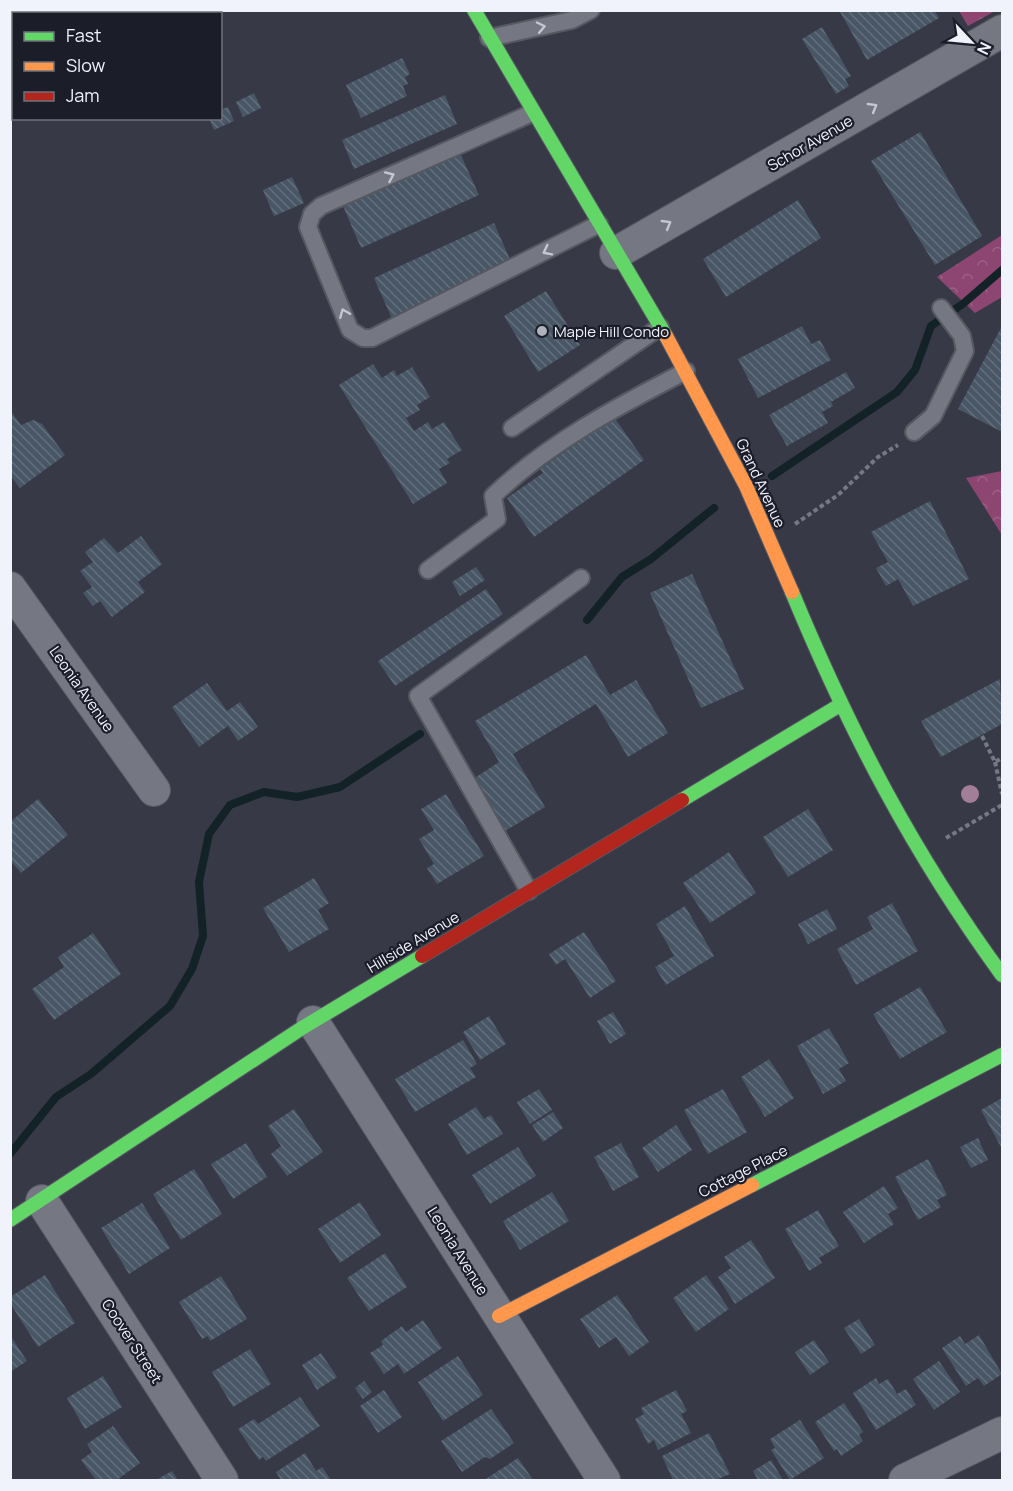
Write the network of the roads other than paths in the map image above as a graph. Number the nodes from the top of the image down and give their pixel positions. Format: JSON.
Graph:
{"nodes":[{"id":1,"x":474,"y":10,"type":"edge"},
{"id":2,"x":591,"y":10,"type":"edge"},
{"id":3,"x":1002,"y":31,"type":"edge"},
{"id":4,"x":489,"y":38,"type":"junction"},
{"id":5,"x":532,"y":113,"type":"junction"},
{"id":6,"x":599,"y":224,"type":"junction"},
{"id":7,"x":616,"y":253,"type":"junction"},
{"id":8,"x":941,"y":308,"type":"dead end"},
{"id":9,"x":660,"y":327,"type":"junction"},
{"id":10,"x":686,"y":371,"type":"junction"},
{"id":11,"x":512,"y":428,"type":"dead end"},
{"id":12,"x":914,"y":432,"type":"road end"},
{"id":13,"x":428,"y":570,"type":"dead end"},
{"id":14,"x":580,"y":578,"type":"dead end"},
{"id":15,"x":10,"y":588,"type":"edge"},
{"id":16,"x":840,"y":705,"type":"junction"},
{"id":17,"x":154,"y":790,"type":"dead end"},
{"id":18,"x":529,"y":891,"type":"junction"},
{"id":19,"x":1002,"y":975,"type":"edge"},
{"id":20,"x":313,"y":1022,"type":"junction"},
{"id":21,"x":1002,"y":1055,"type":"edge"},
{"id":22,"x":42,"y":1201,"type":"junction"},
{"id":23,"x":10,"y":1220,"type":"edge"},
{"id":24,"x":499,"y":1316,"type":"junction"},
{"id":25,"x":1002,"y":1433,"type":"edge"},
{"id":26,"x":222,"y":1480,"type":"edge"},
{"id":27,"x":604,"y":1480,"type":"edge"},
{"id":28,"x":905,"y":1480,"type":"edge"}],
"edges":[{"from":1,"to":4,"type":"street","name":"Grand Avenue"},
{"from":4,"to":2,"type":"lane","one_way":true},
{"from":7,"to":3,"type":"street","name":"Schor Avenue","one_way":true},
{"from":4,"to":5,"type":"street","name":"Grand Avenue"},
{"from":5,"to":6,"type":"street","name":"Grand Avenue"},
{"from":6,"to":5,"type":"lane","one_way":true},
{"from":6,"to":7,"type":"street","name":"Grand Avenue"},
{"from":7,"to":9,"type":"street","name":"Grand Avenue"},
{"from":8,"to":12,"type":"lane"},
{"from":9,"to":10,"type":"street","name":"Grand Avenue"},
{"from":9,"to":11,"type":"lane"},
{"from":10,"to":13,"type":"lane"},
{"from":10,"to":16,"type":"street","name":"Grand Avenue"},
{"from":14,"to":18,"type":"lane"},
{"from":15,"to":17,"type":"street","name":"Leonia Avenue"},
{"from":16,"to":18,"type":"street","name":"Hillside Avenue"},
{"from":16,"to":19,"type":"street","name":"Grand Avenue"},
{"from":18,"to":20,"type":"street","name":"Hillside Avenue"},
{"from":20,"to":22,"type":"street","name":"Hillside Avenue"},
{"from":20,"to":24,"type":"street","name":"Leonia Avenue"},
{"from":21,"to":24,"type":"street","name":"Cottage Place"},
{"from":22,"to":23,"type":"street","name":"Hillside Avenue"},
{"from":22,"to":26,"type":"street","name":"Coover Street"},
{"from":24,"to":27,"type":"street","name":"Leonia Avenue"},
{"from":25,"to":28,"type":"street"}]}
